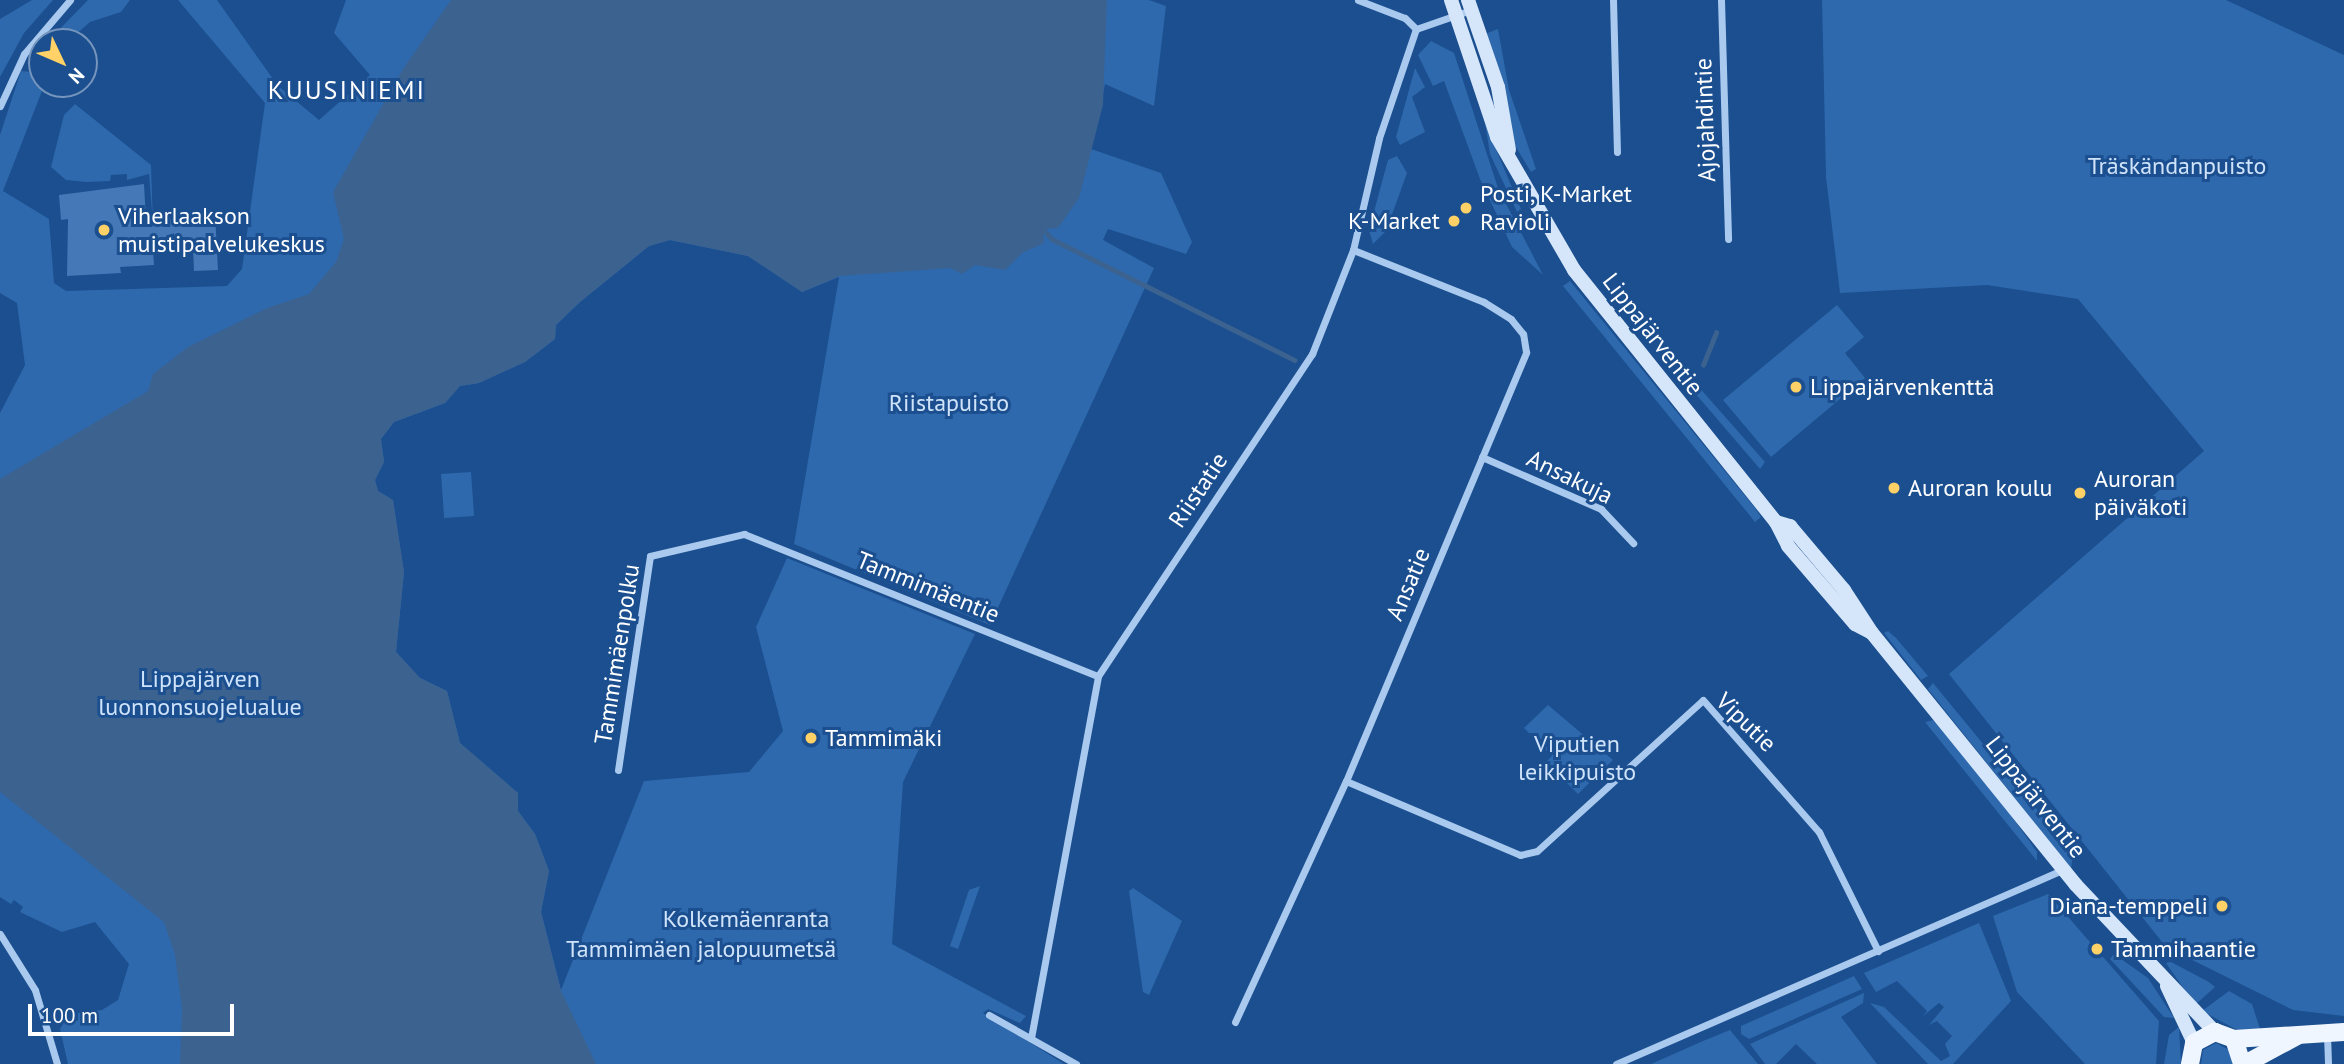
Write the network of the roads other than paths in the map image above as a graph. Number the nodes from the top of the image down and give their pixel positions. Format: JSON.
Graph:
{"nodes":[{"id":1,"x":70,"y":0,"type":"edge"},
{"id":2,"x":1358,"y":0,"type":"edge"},
{"id":3,"x":1451,"y":0,"type":"edge"},
{"id":4,"x":1613,"y":0,"type":"edge"},
{"id":5,"x":1721,"y":0,"type":"edge"},
{"id":6,"x":1470,"y":5,"type":"edge"},
{"id":7,"x":1454,"y":16,"type":"junction"},
{"id":8,"x":1416,"y":29,"type":"junction"},
{"id":9,"x":0,"y":106,"type":"edge"},
{"id":10,"x":1617,"y":152,"type":"dead end"},
{"id":11,"x":1512,"y":162,"type":"junction"},
{"id":12,"x":1728,"y":239,"type":"dead end"},
{"id":13,"x":1353,"y":250,"type":"junction"},
{"id":14,"x":1482,"y":457,"type":"junction"},
{"id":15,"x":744,"y":534,"type":"joint"},
{"id":16,"x":1633,"y":543,"type":"dead end"},
{"id":17,"x":1098,"y":676,"type":"junction"},
{"id":18,"x":618,"y":770,"type":"dead end"},
{"id":19,"x":1346,"y":781,"type":"junction"},
{"id":20,"x":2064,"y":870,"type":"junction"},
{"id":21,"x":0,"y":934,"type":"edge"},
{"id":22,"x":1878,"y":951,"type":"junction"},
{"id":23,"x":2167,"y":986,"type":"junction"},
{"id":24,"x":989,"y":1015,"type":"dead end"},
{"id":25,"x":1235,"y":1022,"type":"dead end"},
{"id":26,"x":2215,"y":1032,"type":"junction"},
{"id":27,"x":2336,"y":1033,"type":"edge"},
{"id":28,"x":2297,"y":1036,"type":"junction"},
{"id":29,"x":1031,"y":1038,"type":"junction"},
{"id":30,"x":2234,"y":1039,"type":"junction"},
{"id":31,"x":2194,"y":1043,"type":"junction"},
{"id":32,"x":57,"y":1064,"type":"edge"},
{"id":33,"x":1076,"y":1064,"type":"edge"},
{"id":34,"x":1616,"y":1064,"type":"edge"},
{"id":35,"x":2190,"y":1064,"type":"edge"},
{"id":36,"x":2244,"y":1064,"type":"edge"},
{"id":37,"x":2328,"y":1064,"type":"edge"}],
"edges":[{"from":1,"to":9,"type":"street"},
{"from":2,"to":8,"type":"street"},
{"from":3,"to":7,"type":"main road","name":"Lippajärventie"},
{"from":4,"to":10,"type":"street"},
{"from":5,"to":12,"type":"street","name":"Ajojahdintie"},
{"from":6,"to":7,"type":"street"},
{"from":6,"to":11,"type":"main road","name":"Lippajärventie"},
{"from":7,"to":8,"type":"street"},
{"from":7,"to":11,"type":"main road","name":"Lippajärventie"},
{"from":8,"to":13,"type":"street","name":"Riistatie"},
{"from":11,"to":20,"type":"main road","name":"Lippajärventie"},
{"from":13,"to":14,"type":"street","name":"Ansatie"},
{"from":13,"to":17,"type":"street","name":"Riistatie"},
{"from":14,"to":16,"type":"street","name":"Ansakuja"},
{"from":14,"to":19,"type":"street","name":"Ansatie"},
{"from":15,"to":17,"type":"street","name":"Tammimäentie"},
{"from":15,"to":18,"type":"street","name":"Tammimäenpolku"},
{"from":17,"to":29,"type":"street","name":"Riistatie"},
{"from":19,"to":22,"type":"street","name":"Viputie"},
{"from":19,"to":25,"type":"street","name":"Ansatie"},
{"from":20,"to":22,"type":"street"},
{"from":20,"to":23,"type":"main road","name":"Lippajärventie"},
{"from":21,"to":32,"type":"street"},
{"from":22,"to":34,"type":"street"},
{"from":23,"to":26,"type":"main road","name":"Lippajärventie"},
{"from":23,"to":31,"type":"main road","name":"Lippajärventie"},
{"from":24,"to":29,"type":"street"},
{"from":26,"to":30,"type":"main road"},
{"from":26,"to":31,"type":"main road"},
{"from":27,"to":28,"type":"main road"},
{"from":27,"to":37,"type":"street"},
{"from":28,"to":30,"type":"main road"},
{"from":28,"to":36,"type":"main road"},
{"from":29,"to":33,"type":"street"},
{"from":30,"to":36,"type":"main road"},
{"from":31,"to":35,"type":"main road"}]}
